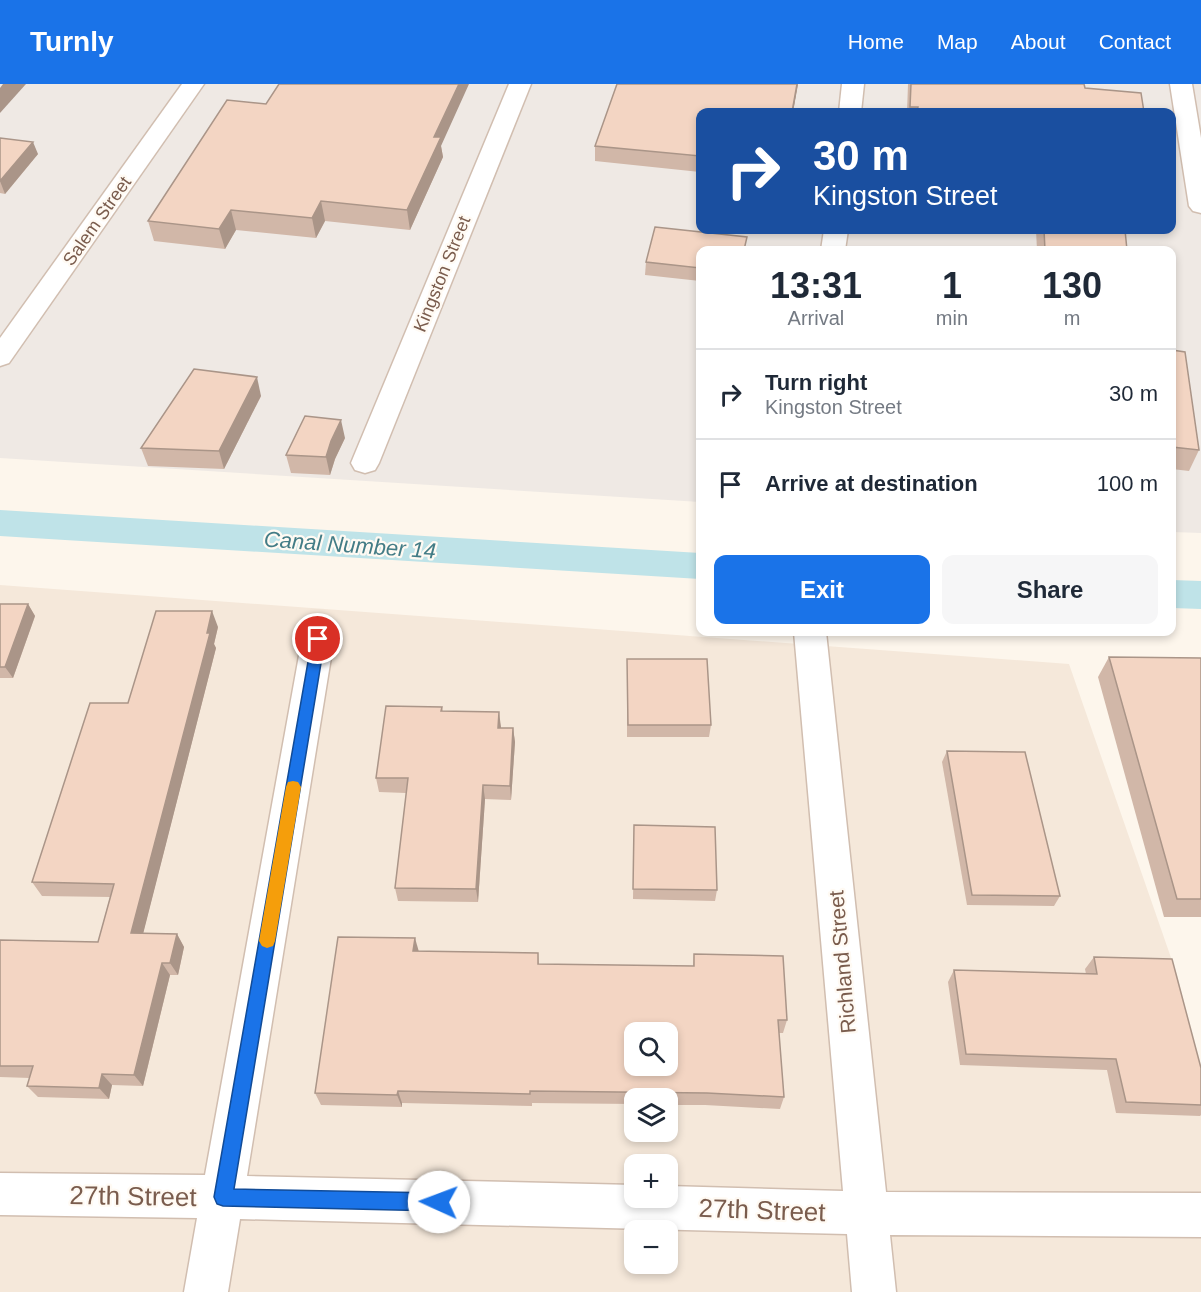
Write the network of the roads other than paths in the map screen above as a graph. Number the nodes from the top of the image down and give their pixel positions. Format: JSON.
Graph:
{"nodes":[{"id":1,"x":193,"y":84,"type":"edge"},
{"id":2,"x":520,"y":84,"type":"edge"},
{"id":3,"x":853,"y":84,"type":"edge"},
{"id":4,"x":1181,"y":84,"type":"edge"},
{"id":5,"x":850,"y":108,"type":"edge"},
{"id":6,"x":1200,"y":196,"type":"edge"},
{"id":7,"x":0,"y":357,"type":"edge"},
{"id":8,"x":365,"y":463,"type":"dead end"},
{"id":9,"x":810,"y":636,"type":"edge"},
{"id":10,"x":318,"y":639,"type":"dead end"},
{"id":11,"x":0,"y":1194,"type":"edge"},
{"id":12,"x":223,"y":1197,"type":"junction"},
{"id":13,"x":866,"y":1213,"type":"junction"},
{"id":14,"x":1201,"y":1215,"type":"edge"},
{"id":15,"x":206,"y":1292,"type":"edge"},
{"id":16,"x":874,"y":1292,"type":"edge"}],
"edges":[{"from":1,"to":7,"type":"street","name":"Salem Street"},
{"from":2,"to":8,"type":"street","name":"Kingston Street"},
{"from":3,"to":5,"type":"street"},
{"from":4,"to":6,"type":"street"},
{"from":9,"to":13,"type":"street","name":"Richland Street"},
{"from":10,"to":12,"type":"street"},
{"from":11,"to":12,"type":"street","name":"27th Street"},
{"from":12,"to":13,"type":"street","name":"27th Street"},
{"from":12,"to":15,"type":"street"},
{"from":13,"to":14,"type":"street","name":"27th Street"},
{"from":13,"to":16,"type":"street","name":"Richland Street"}]}
